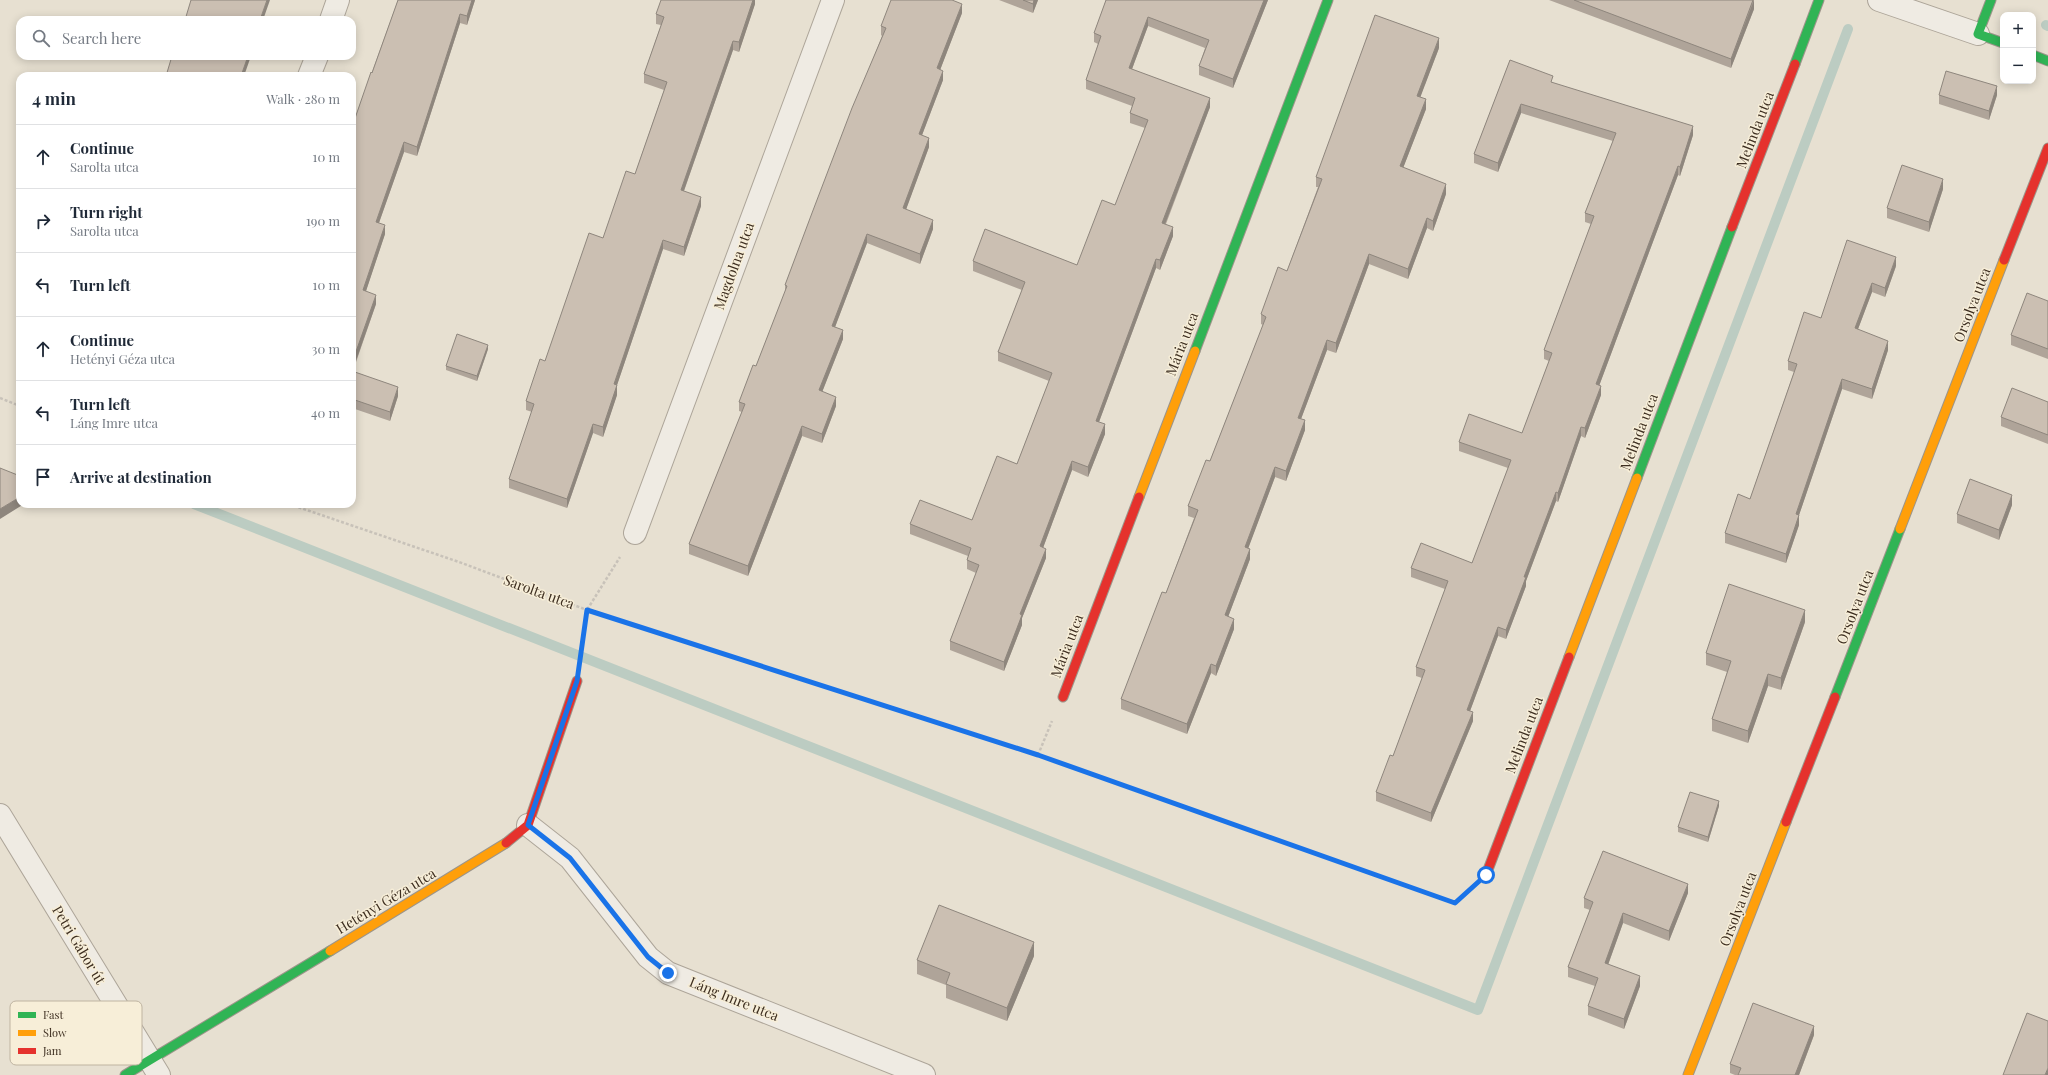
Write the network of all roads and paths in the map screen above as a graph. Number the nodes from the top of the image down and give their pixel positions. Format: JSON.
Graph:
{"nodes":[{"id":1,"x":338,"y":0,"type":"edge"},
{"id":2,"x":833,"y":0,"type":"edge"},
{"id":3,"x":1328,"y":0,"type":"edge"},
{"id":4,"x":1819,"y":0,"type":"edge"},
{"id":5,"x":1879,"y":0,"type":"edge"},
{"id":6,"x":1991,"y":0,"type":"edge"},
{"id":7,"x":332,"y":16,"type":"edge"},
{"id":8,"x":1978,"y":34,"type":"junction"},
{"id":9,"x":2000,"y":43,"type":"edge"},
{"id":10,"x":2036,"y":56,"type":"edge"},
{"id":11,"x":315,"y":60,"type":"edge"},
{"id":12,"x":2048,"y":61,"type":"edge"},
{"id":13,"x":311,"y":72,"type":"edge"},
{"id":14,"x":2048,"y":148,"type":"edge"},
{"id":15,"x":0,"y":398,"type":"edge"},
{"id":16,"x":16,"y":404,"type":"edge"},
{"id":17,"x":300,"y":508,"type":"edge"},
{"id":18,"x":635,"y":533,"type":"joint"},
{"id":19,"x":587,"y":610,"type":"junction"},
{"id":20,"x":577,"y":681,"type":"joint"},
{"id":21,"x":1063,"y":697,"type":"joint"},
{"id":22,"x":1038,"y":755,"type":"junction"},
{"id":23,"x":0,"y":814,"type":"edge"},
{"id":24,"x":528,"y":825,"type":"junction"},
{"id":25,"x":1486,"y":875,"type":"joint"},
{"id":26,"x":113,"y":1001,"type":"edge"},
{"id":27,"x":142,"y":1048,"type":"edge"},
{"id":28,"x":154,"y":1068,"type":"edge"},
{"id":29,"x":125,"y":1075,"type":"edge"},
{"id":30,"x":924,"y":1075,"type":"edge"},
{"id":31,"x":1688,"y":1075,"type":"edge"}],
"edges":[{"from":1,"to":7,"type":"street"},
{"from":2,"to":18,"type":"street","name":"Magdolna utca"},
{"from":3,"to":21,"type":"street","name":"Mária utca"},
{"from":4,"to":25,"type":"street","name":"Melinda utca"},
{"from":5,"to":8,"type":"street"},
{"from":6,"to":8,"type":"street"},
{"from":8,"to":9,"type":"street"},
{"from":10,"to":12,"type":"street"},
{"from":11,"to":13,"type":"street"},
{"from":14,"to":31,"type":"street","name":"Orsolya utca"},
{"from":15,"to":16,"type":"path"},
{"from":17,"to":19,"type":"path","name":"Sarolta utca"},
{"from":18,"to":19,"type":"path"},
{"from":19,"to":20,"type":"path"},
{"from":19,"to":22,"type":"path","name":"Sarolta utca"},
{"from":20,"to":24,"type":"street"},
{"from":21,"to":22,"type":"path"},
{"from":22,"to":25,"type":"path","name":"Sarolta utca"},
{"from":23,"to":26,"type":"street","name":"Petri Gábor út"},
{"from":24,"to":28,"type":"street","name":"Hetényi Géza utca"},
{"from":24,"to":30,"type":"street","name":"Láng Imre utca"},
{"from":27,"to":28,"type":"street","name":"Petri Gábor út"},
{"from":28,"to":29,"type":"street","name":"Hetényi Géza utca"}]}
